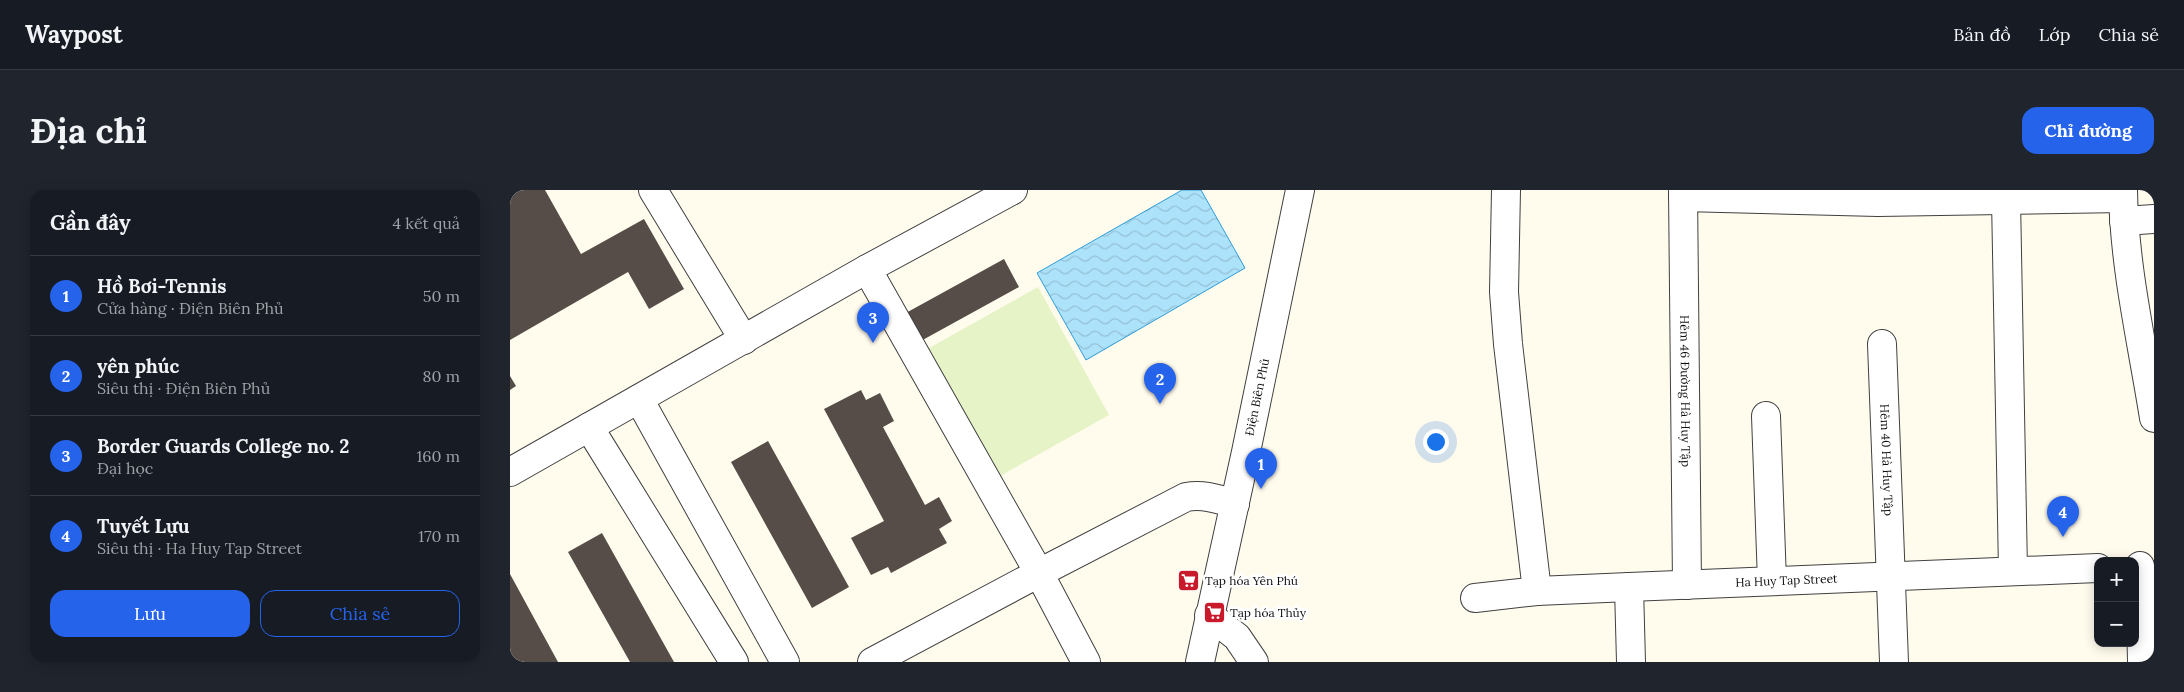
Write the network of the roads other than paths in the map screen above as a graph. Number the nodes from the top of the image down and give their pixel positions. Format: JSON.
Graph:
{"nodes":[{"id":1,"x":653,"y":190,"type":"edge"},
{"id":2,"x":1013,"y":190,"type":"edge"},
{"id":3,"x":1300,"y":190,"type":"edge"},
{"id":4,"x":1506,"y":190,"type":"edge"},
{"id":5,"x":1683,"y":194,"type":"edge"},
{"id":6,"x":1879,"y":196,"type":"edge"},
{"id":7,"x":2006,"y":199,"type":"junction"},
{"id":8,"x":2123,"y":203,"type":"edge"},
{"id":9,"x":2154,"y":219,"type":"edge"},
{"id":10,"x":866,"y":269,"type":"junction"},
{"id":11,"x":744,"y":340,"type":"junction"},
{"id":12,"x":1882,"y":344,"type":"dead end"},
{"id":13,"x":639,"y":400,"type":"junction"},
{"id":14,"x":1766,"y":416,"type":"dead end"},
{"id":15,"x":2154,"y":418,"type":"edge"},
{"id":16,"x":589,"y":427,"type":"junction"},
{"id":17,"x":510,"y":472,"type":"edge"},
{"id":18,"x":1234,"y":504,"type":"junction"},
{"id":19,"x":2143,"y":566,"type":"edge"},
{"id":20,"x":2094,"y":568,"type":"edge"},
{"id":21,"x":2013,"y":571,"type":"junction"},
{"id":22,"x":1039,"y":572,"type":"junction"},
{"id":23,"x":1889,"y":575,"type":"junction"},
{"id":24,"x":1772,"y":581,"type":"junction"},
{"id":25,"x":1687,"y":585,"type":"junction"},
{"id":26,"x":1629,"y":587,"type":"junction"},
{"id":27,"x":1537,"y":592,"type":"junction"},
{"id":28,"x":1476,"y":598,"type":"dead end"},
{"id":29,"x":1209,"y":616,"type":"junction"},
{"id":30,"x":734,"y":662,"type":"edge"},
{"id":31,"x":786,"y":662,"type":"edge"},
{"id":32,"x":872,"y":662,"type":"edge"},
{"id":33,"x":1086,"y":662,"type":"edge"},
{"id":34,"x":1200,"y":662,"type":"edge"},
{"id":35,"x":1254,"y":662,"type":"edge"},
{"id":36,"x":1631,"y":662,"type":"edge"},
{"id":37,"x":1894,"y":662,"type":"edge"},
{"id":38,"x":2142,"y":662,"type":"edge"}],
"edges":[{"from":1,"to":11,"type":"street"},
{"from":2,"to":10,"type":"street"},
{"from":3,"to":18,"type":"street","name":"Điện Biên Phủ"},
{"from":4,"to":27,"type":"street"},
{"from":5,"to":6,"type":"street"},
{"from":5,"to":25,"type":"street","name":"Hẻm 46 Đường Hà Huy Tập"},
{"from":6,"to":7,"type":"street"},
{"from":7,"to":8,"type":"street"},
{"from":7,"to":21,"type":"street"},
{"from":8,"to":9,"type":"street"},
{"from":8,"to":15,"type":"street"},
{"from":10,"to":11,"type":"street"},
{"from":10,"to":22,"type":"street"},
{"from":11,"to":13,"type":"street"},
{"from":12,"to":23,"type":"street","name":"Hẻm 40 Hà Huy Tập"},
{"from":13,"to":16,"type":"street"},
{"from":13,"to":31,"type":"street"},
{"from":14,"to":24,"type":"street"},
{"from":16,"to":17,"type":"street"},
{"from":16,"to":30,"type":"street"},
{"from":18,"to":22,"type":"street"},
{"from":18,"to":29,"type":"street","name":"Điện Biên Phủ"},
{"from":19,"to":38,"type":"street"},
{"from":20,"to":21,"type":"street","name":"Ha Huy Tap Street"},
{"from":21,"to":23,"type":"street","name":"Ha Huy Tap Street"},
{"from":22,"to":32,"type":"street"},
{"from":22,"to":33,"type":"street"},
{"from":23,"to":24,"type":"street","name":"Ha Huy Tap Street"},
{"from":23,"to":37,"type":"street","name":"Hẻm 40 Hà Huy Tập"},
{"from":24,"to":25,"type":"street","name":"Ha Huy Tap Street"},
{"from":25,"to":26,"type":"street","name":"Ha Huy Tap Street"},
{"from":26,"to":27,"type":"street","name":"Ha Huy Tap Street"},
{"from":26,"to":36,"type":"street"},
{"from":27,"to":28,"type":"street","name":"Ha Huy Tap Street"},
{"from":29,"to":34,"type":"street","name":"Điện Biên Phủ"},
{"from":29,"to":35,"type":"street"}]}
